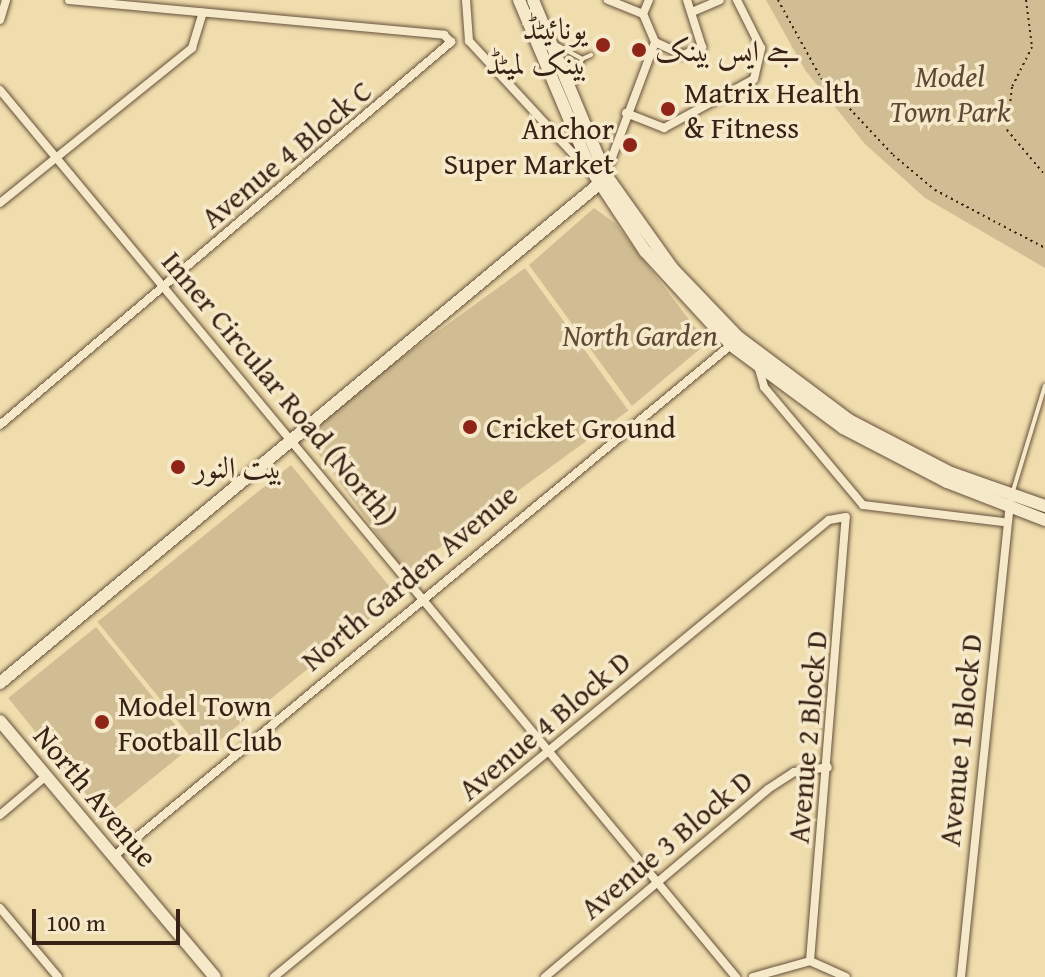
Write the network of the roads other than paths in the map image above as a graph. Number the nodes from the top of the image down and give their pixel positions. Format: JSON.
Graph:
{"nodes":[{"id":1,"x":6,"y":0,"type":"edge"},
{"id":2,"x":69,"y":0,"type":"edge"},
{"id":3,"x":466,"y":0,"type":"edge"},
{"id":4,"x":519,"y":0,"type":"edge"},
{"id":5,"x":533,"y":0,"type":"edge"},
{"id":6,"x":608,"y":0,"type":"edge"},
{"id":7,"x":649,"y":0,"type":"edge"},
{"id":8,"x":687,"y":0,"type":"edge"},
{"id":9,"x":720,"y":0,"type":"edge"},
{"id":10,"x":737,"y":0,"type":"edge"},
{"id":11,"x":692,"y":12,"type":"junction"},
{"id":12,"x":203,"y":13,"type":"junction"},
{"id":13,"x":643,"y":14,"type":"junction"},
{"id":14,"x":0,"y":20,"type":"edge"},
{"id":15,"x":465,"y":35,"type":"junction"},
{"id":16,"x":547,"y":41,"type":"junction"},
{"id":17,"x":451,"y":42,"type":"junction"},
{"id":18,"x":655,"y":42,"type":"junction"},
{"id":19,"x":591,"y":55,"type":"dead end"},
{"id":20,"x":582,"y":59,"type":"junction"},
{"id":21,"x":0,"y":90,"type":"edge"},
{"id":22,"x":567,"y":94,"type":"junction"},
{"id":23,"x":626,"y":113,"type":"junction"},
{"id":24,"x":54,"y":158,"type":"junction"},
{"id":25,"x":602,"y":179,"type":"junction"},
{"id":26,"x":0,"y":203,"type":"edge"},
{"id":27,"x":165,"y":287,"type":"junction"},
{"id":28,"x":734,"y":341,"type":"junction"},
{"id":29,"x":759,"y":369,"type":"junction"},
{"id":30,"x":1045,"y":386,"type":"edge"},
{"id":31,"x":0,"y":425,"type":"edge"},
{"id":32,"x":292,"y":440,"type":"junction"},
{"id":33,"x":858,"y":502,"type":"junction"},
{"id":34,"x":1010,"y":502,"type":"junction"},
{"id":35,"x":1045,"y":506,"type":"edge"},
{"id":36,"x":846,"y":517,"type":"junction"},
{"id":37,"x":1045,"y":520,"type":"edge"},
{"id":38,"x":1003,"y":522,"type":"junction"},
{"id":39,"x":425,"y":598,"type":"junction"},
{"id":40,"x":0,"y":683,"type":"edge"},
{"id":41,"x":0,"y":721,"type":"edge"},
{"id":42,"x":549,"y":752,"type":"junction"},
{"id":43,"x":828,"y":767,"type":"junction"},
{"id":44,"x":46,"y":776,"type":"junction"},
{"id":45,"x":0,"y":815,"type":"edge"},
{"id":46,"x":113,"y":857,"type":"junction"},
{"id":47,"x":656,"y":882,"type":"junction"},
{"id":48,"x":0,"y":908,"type":"edge"},
{"id":49,"x":810,"y":961,"type":"junction"},
{"id":50,"x":770,"y":969,"type":"junction"},
{"id":51,"x":58,"y":977,"type":"edge"},
{"id":52,"x":215,"y":977,"type":"edge"},
{"id":53,"x":274,"y":977,"type":"edge"},
{"id":54,"x":545,"y":977,"type":"edge"},
{"id":55,"x":736,"y":977,"type":"edge"},
{"id":56,"x":753,"y":977,"type":"edge"},
{"id":57,"x":776,"y":977,"type":"edge"},
{"id":58,"x":846,"y":977,"type":"edge"},
{"id":59,"x":961,"y":977,"type":"edge"}],
"edges":[{"from":1,"to":14,"type":"street"},
{"from":2,"to":12,"type":"street"},
{"from":3,"to":15,"type":"street"},
{"from":4,"to":25,"type":"main road"},
{"from":5,"to":16,"type":"main road"},
{"from":6,"to":13,"type":"street"},
{"from":7,"to":13,"type":"street"},
{"from":8,"to":11,"type":"street"},
{"from":9,"to":11,"type":"street"},
{"from":10,"to":23,"type":"street"},
{"from":11,"to":18,"type":"street"},
{"from":12,"to":17,"type":"street"},
{"from":12,"to":24,"type":"street"},
{"from":13,"to":18,"type":"street"},
{"from":15,"to":17,"type":"street","name":"Avenue 4 Block C"},
{"from":15,"to":25,"type":"street"},
{"from":16,"to":20,"type":"lane"},
{"from":16,"to":22,"type":"main road"},
{"from":17,"to":27,"type":"street","name":"Avenue 4 Block C"},
{"from":18,"to":23,"type":"street"},
{"from":19,"to":20,"type":"lane"},
{"from":20,"to":22,"type":"lane"},
{"from":21,"to":24,"type":"street","name":"Inner Circular Road (North)"},
{"from":22,"to":25,"type":"main road"},
{"from":23,"to":25,"type":"street"},
{"from":24,"to":26,"type":"street"},
{"from":24,"to":27,"type":"street","name":"Inner Circular Road (North)"},
{"from":25,"to":28,"type":"main road"},
{"from":25,"to":32,"type":"main road"},
{"from":27,"to":31,"type":"street","name":"Avenue 4 Block C"},
{"from":27,"to":32,"type":"street","name":"Inner Circular Road (North)"},
{"from":28,"to":29,"type":"main road"},
{"from":28,"to":34,"type":"main road"},
{"from":28,"to":39,"type":"street","name":"North Garden Avenue"},
{"from":29,"to":33,"type":"street"},
{"from":29,"to":34,"type":"main road"},
{"from":30,"to":34,"type":"lane"},
{"from":32,"to":39,"type":"street","name":"Inner Circular Road (North)"},
{"from":32,"to":40,"type":"main road"},
{"from":33,"to":36,"type":"street"},
{"from":33,"to":38,"type":"street"},
{"from":34,"to":35,"type":"main road"},
{"from":34,"to":37,"type":"main road"},
{"from":34,"to":38,"type":"street","name":"Avenue 1 Block D"},
{"from":36,"to":42,"type":"street","name":"Avenue 4 Block D"},
{"from":36,"to":43,"type":"street","name":"Avenue 2 Block D"},
{"from":38,"to":59,"type":"street","name":"Avenue 1 Block D"},
{"from":39,"to":42,"type":"street","name":"Inner Circular Road (North)"},
{"from":39,"to":46,"type":"street","name":"North Garden Avenue"},
{"from":41,"to":44,"type":"main road","name":"North Avenue"},
{"from":42,"to":47,"type":"street","name":"Inner Circular Road (North)"},
{"from":42,"to":53,"type":"street","name":"Avenue 4 Block D"},
{"from":43,"to":47,"type":"street","name":"Avenue 3 Block D"},
{"from":43,"to":49,"type":"street","name":"Avenue 2 Block D"},
{"from":44,"to":45,"type":"street"},
{"from":44,"to":46,"type":"main road","name":"North Avenue"},
{"from":46,"to":52,"type":"main road","name":"North Avenue"},
{"from":47,"to":54,"type":"street","name":"Avenue 3 Block D"},
{"from":47,"to":55,"type":"street","name":"Inner Circular Road (North)"},
{"from":48,"to":51,"type":"street"},
{"from":49,"to":50,"type":"street"},
{"from":49,"to":58,"type":"street"},
{"from":50,"to":56,"type":"street"},
{"from":50,"to":57,"type":"lane"}]}
